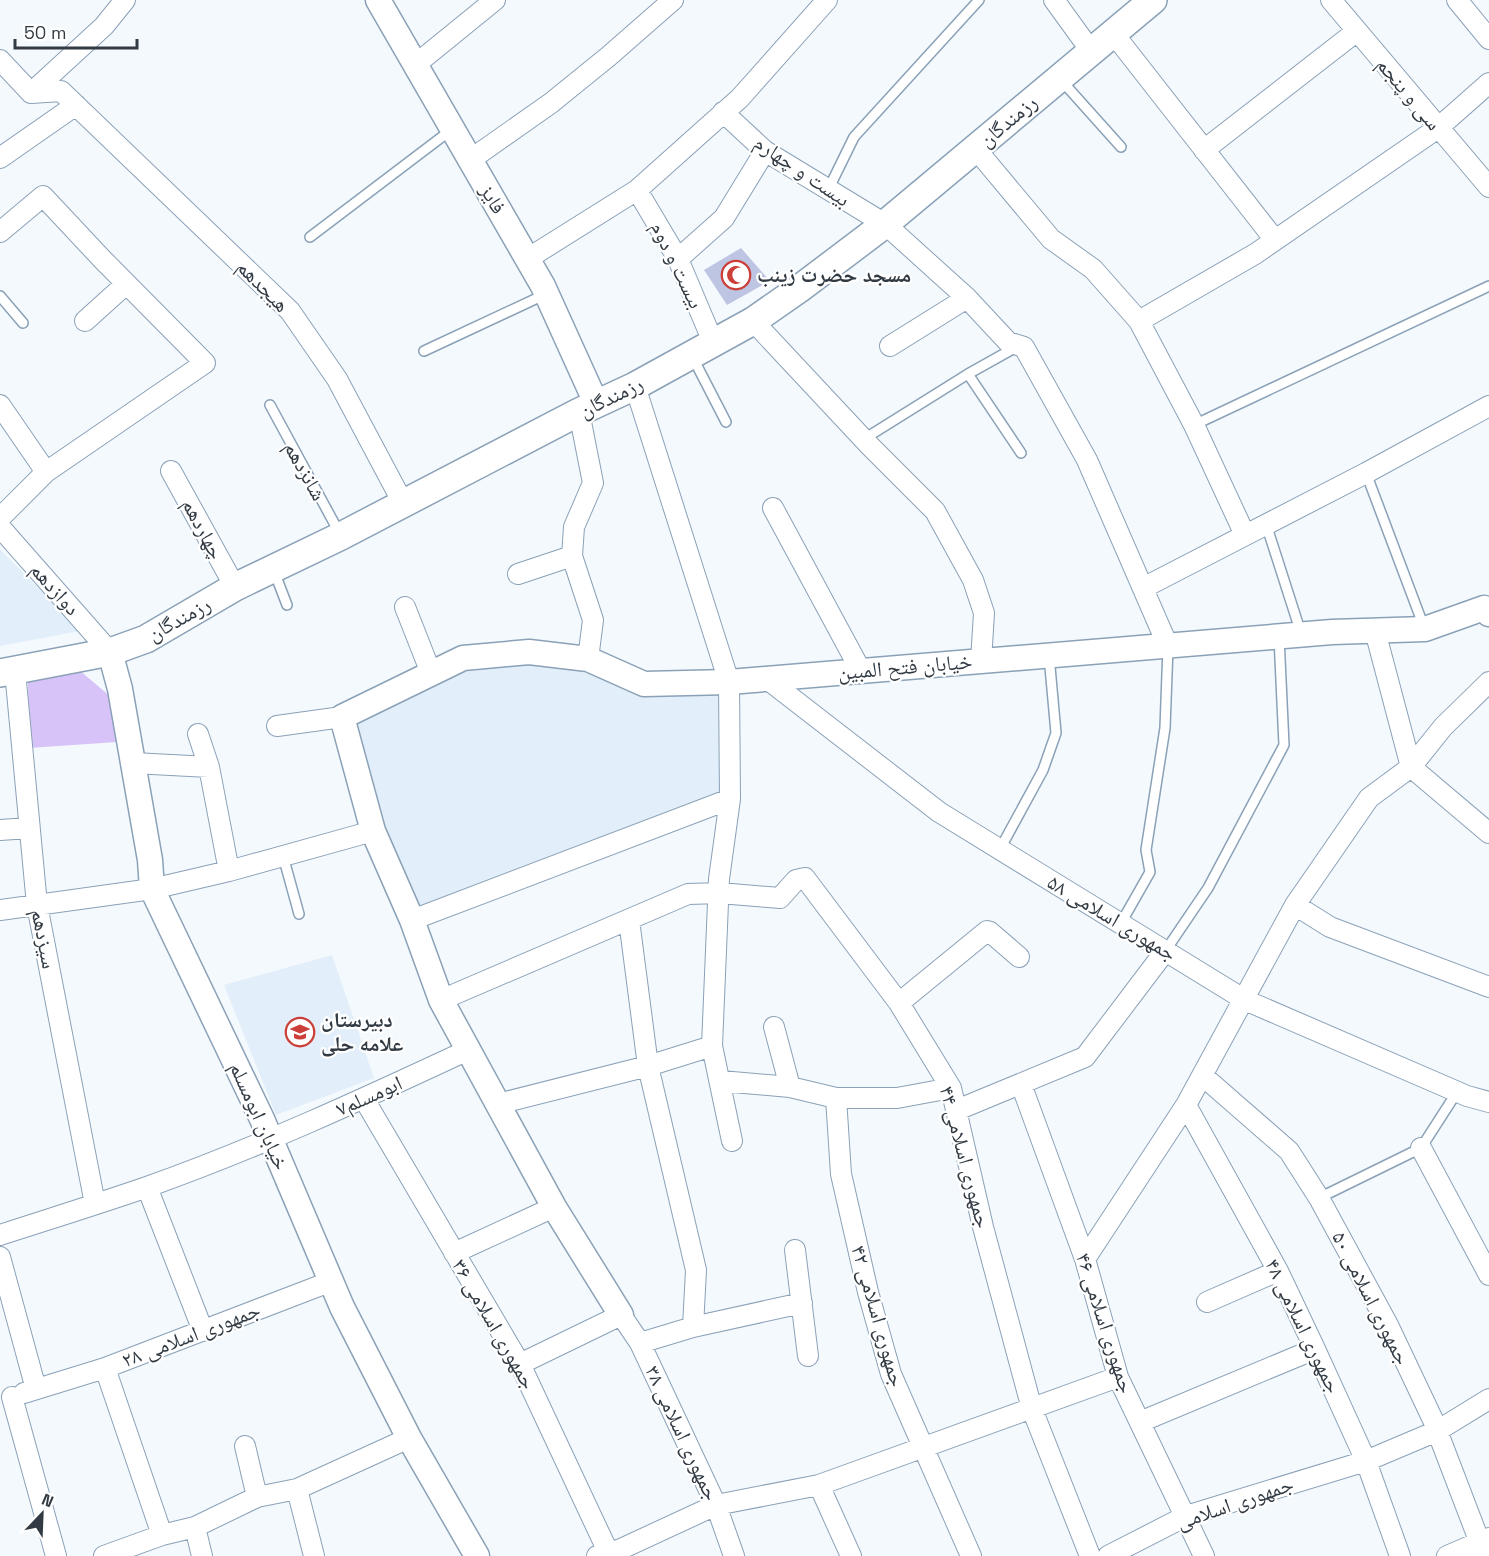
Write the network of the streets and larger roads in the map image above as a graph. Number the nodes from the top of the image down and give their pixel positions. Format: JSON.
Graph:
{"nodes":[{"id":1,"x":126,"y":0,"type":"edge"},
{"id":2,"x":378,"y":0,"type":"edge"},
{"id":3,"x":495,"y":0,"type":"edge"},
{"id":4,"x":673,"y":0,"type":"edge"},
{"id":5,"x":827,"y":0,"type":"edge"},
{"id":6,"x":1054,"y":0,"type":"edge"},
{"id":7,"x":1153,"y":0,"type":"edge"},
{"id":8,"x":1331,"y":0,"type":"edge"},
{"id":9,"x":1457,"y":0,"type":"edge"},
{"id":10,"x":1357,"y":31,"type":"junction"},
{"id":11,"x":1113,"y":33,"type":"junction"},
{"id":12,"x":1489,"y":39,"type":"edge"},
{"id":13,"x":1091,"y":51,"type":"junction"},
{"id":14,"x":0,"y":60,"type":"edge"},
{"id":15,"x":415,"y":65,"type":"junction"},
{"id":16,"x":1489,"y":83,"type":"edge"},
{"id":17,"x":31,"y":93,"type":"junction"},
{"id":18,"x":76,"y":105,"type":"junction"},
{"id":19,"x":723,"y":112,"type":"junction"},
{"id":20,"x":1438,"y":128,"type":"junction"},
{"id":21,"x":975,"y":148,"type":"junction"},
{"id":22,"x":1204,"y":150,"type":"junction"},
{"id":23,"x":765,"y":151,"type":"junction"},
{"id":24,"x":0,"y":158,"type":"edge"},
{"id":25,"x":470,"y":160,"type":"junction"},
{"id":26,"x":1489,"y":187,"type":"edge"},
{"id":27,"x":638,"y":190,"type":"junction"},
{"id":28,"x":885,"y":224,"type":"junction"},
{"id":29,"x":0,"y":232,"type":"edge"},
{"id":30,"x":1275,"y":240,"type":"junction"},
{"id":31,"x":527,"y":259,"type":"junction"},
{"id":32,"x":678,"y":259,"type":"junction"},
{"id":33,"x":126,"y":284,"type":"junction"},
{"id":34,"x":967,"y":298,"type":"junction"},
{"id":35,"x":85,"y":321,"type":"dead end"},
{"id":36,"x":753,"y":321,"type":"junction"},
{"id":37,"x":1139,"y":321,"type":"junction"},
{"id":38,"x":890,"y":346,"type":"dead end"},
{"id":39,"x":702,"y":349,"type":"junction"},
{"id":40,"x":635,"y":386,"type":"junction"},
{"id":41,"x":0,"y":405,"type":"edge"},
{"id":42,"x":1489,"y":406,"type":"edge"},
{"id":43,"x":588,"y":408,"type":"junction"},
{"id":44,"x":171,"y":471,"type":"dead end"},
{"id":45,"x":46,"y":472,"type":"junction"},
{"id":46,"x":403,"y":503,"type":"junction"},
{"id":47,"x":773,"y":508,"type":"dead end"},
{"id":48,"x":0,"y":518,"type":"edge"},
{"id":49,"x":0,"y":527,"type":"edge"},
{"id":50,"x":1245,"y":535,"type":"junction"},
{"id":51,"x":572,"y":556,"type":"junction"},
{"id":52,"x":518,"y":574,"type":"dead end"},
{"id":53,"x":235,"y":587,"type":"junction"},
{"id":54,"x":1143,"y":588,"type":"junction"},
{"id":55,"x":405,"y":608,"type":"dead end"},
{"id":56,"x":1487,"y":610,"type":"edge"},
{"id":57,"x":1375,"y":631,"type":"junction"},
{"id":58,"x":1168,"y":646,"type":"junction"},
{"id":59,"x":110,"y":652,"type":"junction"},
{"id":60,"x":588,"y":659,"type":"junction"},
{"id":61,"x":981,"y":661,"type":"junction"},
{"id":62,"x":861,"y":671,"type":"junction"},
{"id":63,"x":8,"y":672,"type":"edge"},
{"id":64,"x":431,"y":673,"type":"junction"},
{"id":65,"x":767,"y":679,"type":"junction"},
{"id":66,"x":729,"y":682,"type":"junction"},
{"id":67,"x":1489,"y":682,"type":"edge"},
{"id":68,"x":342,"y":717,"type":"junction"},
{"id":69,"x":277,"y":726,"type":"dead end"},
{"id":70,"x":198,"y":734,"type":"dead end"},
{"id":71,"x":133,"y":763,"type":"junction"},
{"id":72,"x":1411,"y":766,"type":"junction"},
{"id":73,"x":209,"y":767,"type":"junction"},
{"id":74,"x":730,"y":799,"type":"junction"},
{"id":75,"x":29,"y":828,"type":"junction"},
{"id":76,"x":0,"y":830,"type":"edge"},
{"id":77,"x":373,"y":831,"type":"junction"},
{"id":78,"x":1489,"y":833,"type":"edge"},
{"id":79,"x":229,"y":871,"type":"junction"},
{"id":80,"x":152,"y":889,"type":"junction"},
{"id":81,"x":720,"y":894,"type":"junction"},
{"id":82,"x":37,"y":905,"type":"junction"},
{"id":83,"x":1295,"y":905,"type":"junction"},
{"id":84,"x":0,"y":910,"type":"edge"},
{"id":85,"x":412,"y":920,"type":"junction"},
{"id":86,"x":629,"y":920,"type":"junction"},
{"id":87,"x":1166,"y":950,"type":"junction"},
{"id":88,"x":1019,"y":957,"type":"dead end"},
{"id":89,"x":1489,"y":987,"type":"edge"},
{"id":90,"x":1245,"y":999,"type":"junction"},
{"id":91,"x":441,"y":1000,"type":"junction"},
{"id":92,"x":899,"y":1003,"type":"junction"},
{"id":93,"x":774,"y":1027,"type":"dead end"},
{"id":94,"x":712,"y":1046,"type":"junction"},
{"id":95,"x":468,"y":1050,"type":"junction"},
{"id":96,"x":648,"y":1066,"type":"junction"},
{"id":97,"x":1203,"y":1076,"type":"junction"},
{"id":98,"x":721,"y":1081,"type":"junction"},
{"id":99,"x":1021,"y":1084,"type":"junction"},
{"id":100,"x":790,"y":1087,"type":"junction"},
{"id":101,"x":951,"y":1088,"type":"junction"},
{"id":102,"x":836,"y":1098,"type":"junction"},
{"id":103,"x":364,"y":1099,"type":"junction"},
{"id":104,"x":1489,"y":1102,"type":"edge"},
{"id":105,"x":498,"y":1104,"type":"junction"},
{"id":106,"x":1186,"y":1105,"type":"junction"},
{"id":107,"x":957,"y":1110,"type":"junction"},
{"id":108,"x":270,"y":1140,"type":"junction"},
{"id":109,"x":732,"y":1141,"type":"dead end"},
{"id":110,"x":1421,"y":1148,"type":"road end"},
{"id":111,"x":147,"y":1187,"type":"junction"},
{"id":112,"x":95,"y":1204,"type":"junction"},
{"id":113,"x":554,"y":1206,"type":"junction"},
{"id":114,"x":0,"y":1235,"type":"edge"},
{"id":115,"x":795,"y":1250,"type":"dead end"},
{"id":116,"x":454,"y":1253,"type":"junction"},
{"id":117,"x":0,"y":1257,"type":"edge"},
{"id":118,"x":1084,"y":1259,"type":"junction"},
{"id":119,"x":1278,"y":1271,"type":"junction"},
{"id":120,"x":1489,"y":1275,"type":"edge"},
{"id":121,"x":332,"y":1281,"type":"junction"},
{"id":122,"x":1207,"y":1302,"type":"dead end"},
{"id":123,"x":802,"y":1303,"type":"junction"},
{"id":124,"x":621,"y":1315,"type":"junction"},
{"id":125,"x":693,"y":1327,"type":"junction"},
{"id":126,"x":203,"y":1331,"type":"junction"},
{"id":127,"x":640,"y":1343,"type":"junction"},
{"id":128,"x":1315,"y":1349,"type":"junction"},
{"id":129,"x":808,"y":1356,"type":"dead end"},
{"id":130,"x":520,"y":1364,"type":"junction"},
{"id":131,"x":105,"y":1368,"type":"junction"},
{"id":132,"x":1118,"y":1377,"type":"junction"},
{"id":133,"x":36,"y":1389,"type":"junction"},
{"id":134,"x":6,"y":1399,"type":"edge"},
{"id":135,"x":1489,"y":1399,"type":"edge"},
{"id":136,"x":1032,"y":1409,"type":"junction"},
{"id":137,"x":1140,"y":1422,"type":"junction"},
{"id":138,"x":1437,"y":1431,"type":"junction"},
{"id":139,"x":409,"y":1438,"type":"junction"},
{"id":140,"x":245,"y":1446,"type":"dead end"},
{"id":141,"x":923,"y":1448,"type":"junction"},
{"id":142,"x":1365,"y":1461,"type":"junction"},
{"id":143,"x":819,"y":1485,"type":"junction"},
{"id":144,"x":297,"y":1489,"type":"junction"},
{"id":145,"x":257,"y":1497,"type":"junction"},
{"id":146,"x":716,"y":1505,"type":"junction"},
{"id":147,"x":1186,"y":1516,"type":"junction"},
{"id":148,"x":195,"y":1527,"type":"junction"},
{"id":149,"x":162,"y":1535,"type":"junction"},
{"id":150,"x":1485,"y":1545,"type":"edge"},
{"id":151,"x":471,"y":1554,"type":"edge"},
{"id":152,"x":605,"y":1555,"type":"edge"},
{"id":153,"x":56,"y":1556,"type":"edge"},
{"id":154,"x":104,"y":1556,"type":"edge"},
{"id":155,"x":202,"y":1556,"type":"edge"},
{"id":156,"x":314,"y":1556,"type":"edge"},
{"id":157,"x":734,"y":1556,"type":"edge"},
{"id":158,"x":851,"y":1556,"type":"edge"},
{"id":159,"x":971,"y":1556,"type":"edge"},
{"id":160,"x":1090,"y":1556,"type":"edge"},
{"id":161,"x":1108,"y":1556,"type":"edge"},
{"id":162,"x":1204,"y":1556,"type":"edge"},
{"id":163,"x":1400,"y":1556,"type":"edge"},
{"id":164,"x":1447,"y":1556,"type":"edge"}],
"edges":[{"from":1,"to":17,"type":"street"},
{"from":2,"to":15,"type":"street","name":"فایز"},
{"from":3,"to":15,"type":"street"},
{"from":4,"to":25,"type":"street"},
{"from":5,"to":19,"type":"street"},
{"from":6,"to":13,"type":"street"},
{"from":7,"to":11,"type":"main road","name":"رزمندگان"},
{"from":8,"to":10,"type":"street","name":"سی و پنجم"},
{"from":9,"to":12,"type":"street"},
{"from":10,"to":20,"type":"street","name":"سی و پنجم"},
{"from":10,"to":22,"type":"street"},
{"from":11,"to":13,"type":"main road","name":"رزمندگان"},
{"from":11,"to":22,"type":"street"},
{"from":13,"to":21,"type":"main road","name":"رزمندگان"},
{"from":14,"to":17,"type":"street"},
{"from":15,"to":25,"type":"street","name":"فایز"},
{"from":16,"to":20,"type":"street"},
{"from":17,"to":18,"type":"street","name":"هیجدهم"},
{"from":18,"to":24,"type":"street"},
{"from":18,"to":46,"type":"street","name":"هیجدهم"},
{"from":19,"to":23,"type":"street","name":"بیست و چهارم"},
{"from":19,"to":27,"type":"street"},
{"from":20,"to":26,"type":"street","name":"سی و پنجم"},
{"from":20,"to":30,"type":"street"},
{"from":21,"to":28,"type":"main road","name":"رزمندگان"},
{"from":21,"to":37,"type":"street"},
{"from":22,"to":30,"type":"street"},
{"from":23,"to":28,"type":"street","name":"بیست و چهارم"},
{"from":23,"to":32,"type":"street"},
{"from":25,"to":31,"type":"street","name":"فایز"},
{"from":27,"to":31,"type":"street"},
{"from":27,"to":32,"type":"street","name":"بیست و دوم"},
{"from":28,"to":34,"type":"street","name":"بیست و چهارم"},
{"from":28,"to":36,"type":"main road","name":"رزمندگان"},
{"from":29,"to":33,"type":"street"},
{"from":30,"to":37,"type":"street"},
{"from":31,"to":43,"type":"street","name":"فایز"},
{"from":32,"to":39,"type":"street","name":"بیست و دوم"},
{"from":33,"to":35,"type":"street"},
{"from":33,"to":45,"type":"street"},
{"from":34,"to":38,"type":"street"},
{"from":34,"to":54,"type":"street","name":"بیست و چهارم"},
{"from":36,"to":39,"type":"main road","name":"رزمندگان"},
{"from":36,"to":61,"type":"street"},
{"from":37,"to":50,"type":"street"},
{"from":39,"to":40,"type":"main road","name":"رزمندگان"},
{"from":40,"to":43,"type":"main road","name":"رزمندگان"},
{"from":40,"to":66,"type":"street"},
{"from":41,"to":45,"type":"street"},
{"from":42,"to":50,"type":"street"},
{"from":43,"to":46,"type":"main road","name":"رزمندگان"},
{"from":43,"to":51,"type":"street"},
{"from":44,"to":53,"type":"street","name":"چهاردهم"},
{"from":45,"to":48,"type":"street"},
{"from":46,"to":53,"type":"main road","name":"رزمندگان"},
{"from":47,"to":62,"type":"street"},
{"from":49,"to":59,"type":"street","name":"دوازدهم"},
{"from":50,"to":54,"type":"street"},
{"from":51,"to":52,"type":"street"},
{"from":51,"to":60,"type":"street"},
{"from":53,"to":59,"type":"main road","name":"رزمندگان"},
{"from":54,"to":58,"type":"street","name":"بیست و چهارم"},
{"from":55,"to":64,"type":"street"},
{"from":56,"to":57,"type":"street","name":"خیابان فتح المبین"},
{"from":57,"to":58,"type":"street","name":"خیابان فتح المبین"},
{"from":57,"to":72,"type":"street"},
{"from":58,"to":61,"type":"street","name":"خیابان فتح المبین"},
{"from":59,"to":63,"type":"main road","name":"رزمندگان"},
{"from":59,"to":71,"type":"street","name":"خیابان ابومسلم"},
{"from":60,"to":64,"type":"street","name":"خیابان فتح المبین"},
{"from":60,"to":66,"type":"street","name":"خیابان فتح المبین"},
{"from":61,"to":62,"type":"street","name":"خیابان فتح المبین"},
{"from":62,"to":65,"type":"street","name":"خیابان فتح المبین"},
{"from":63,"to":75,"type":"street","name":"سیزدهم"},
{"from":64,"to":68,"type":"street","name":"خیابان فتح المبین"},
{"from":65,"to":66,"type":"street","name":"خیابان فتح المبین"},
{"from":65,"to":87,"type":"street","name":"جمهوری اسلامی ۵۸"},
{"from":66,"to":74,"type":"street"},
{"from":67,"to":72,"type":"street"},
{"from":68,"to":69,"type":"street"},
{"from":68,"to":77,"type":"street"},
{"from":70,"to":73,"type":"street"},
{"from":71,"to":73,"type":"street"},
{"from":71,"to":80,"type":"street","name":"خیابان ابومسلم"},
{"from":72,"to":78,"type":"street"},
{"from":72,"to":83,"type":"street"},
{"from":73,"to":79,"type":"street"},
{"from":74,"to":81,"type":"street"},
{"from":74,"to":85,"type":"street"},
{"from":75,"to":76,"type":"street"},
{"from":75,"to":82,"type":"street","name":"سیزدهم"},
{"from":77,"to":79,"type":"street"},
{"from":77,"to":85,"type":"street"},
{"from":79,"to":80,"type":"street"},
{"from":80,"to":82,"type":"street"},
{"from":80,"to":108,"type":"street","name":"خیابان ابومسلم"},
{"from":81,"to":86,"type":"street"},
{"from":81,"to":92,"type":"street","name":"جمهوری اسلامی ۴۴"},
{"from":81,"to":94,"type":"street"},
{"from":82,"to":84,"type":"street"},
{"from":82,"to":112,"type":"street","name":"سیزدهم"},
{"from":83,"to":89,"type":"street"},
{"from":83,"to":90,"type":"street"},
{"from":85,"to":91,"type":"street"},
{"from":86,"to":91,"type":"street"},
{"from":86,"to":96,"type":"street"},
{"from":87,"to":90,"type":"street","name":"جمهوری اسلامی ۵۸"},
{"from":87,"to":99,"type":"street"},
{"from":88,"to":92,"type":"street"},
{"from":90,"to":97,"type":"street"},
{"from":90,"to":104,"type":"street","name":"جمهوری اسلامی ۵۸"},
{"from":91,"to":95,"type":"street"},
{"from":92,"to":101,"type":"street","name":"جمهوری اسلامی ۴۴"},
{"from":93,"to":100,"type":"street"},
{"from":94,"to":96,"type":"street"},
{"from":94,"to":98,"type":"street"},
{"from":95,"to":103,"type":"street","name":"ابومسلم۷"},
{"from":95,"to":105,"type":"street"},
{"from":96,"to":105,"type":"street"},
{"from":96,"to":125,"type":"street"},
{"from":97,"to":106,"type":"street"},
{"from":97,"to":138,"type":"street","name":"جمهوری اسلامی ۵۰"},
{"from":98,"to":100,"type":"street"},
{"from":98,"to":109,"type":"street"},
{"from":99,"to":107,"type":"street"},
{"from":99,"to":118,"type":"street","name":"جمهوری اسلامی ۴۶"},
{"from":100,"to":102,"type":"street"},
{"from":101,"to":102,"type":"street"},
{"from":101,"to":107,"type":"street","name":"جمهوری اسلامی ۴۴"},
{"from":102,"to":141,"type":"street","name":"جمهوری اسلامی ۴۲"},
{"from":103,"to":108,"type":"street","name":"ابومسلم۷"},
{"from":103,"to":116,"type":"street","name":"جمهوری اسلامی ۳۶"},
{"from":105,"to":113,"type":"street"},
{"from":106,"to":118,"type":"street"},
{"from":106,"to":119,"type":"street","name":"جمهوری اسلامی ۴۸"},
{"from":107,"to":136,"type":"street","name":"جمهوری اسلامی ۴۴"},
{"from":108,"to":111,"type":"street","name":"ابومسلم۷"},
{"from":108,"to":121,"type":"street","name":"خیابان ابومسلم"},
{"from":110,"to":120,"type":"street"},
{"from":111,"to":112,"type":"street","name":"ابومسلم۷"},
{"from":111,"to":126,"type":"street"},
{"from":112,"to":114,"type":"street","name":"ابومسلم۷"},
{"from":113,"to":116,"type":"street"},
{"from":113,"to":124,"type":"street"},
{"from":115,"to":123,"type":"street"},
{"from":116,"to":130,"type":"street","name":"جمهوری اسلامی ۳۶"},
{"from":117,"to":133,"type":"street"},
{"from":118,"to":132,"type":"street","name":"جمهوری اسلامی ۴۶"},
{"from":119,"to":122,"type":"street"},
{"from":119,"to":128,"type":"street","name":"جمهوری اسلامی ۴۸"},
{"from":121,"to":126,"type":"street","name":"جمهوری اسلامی ۲۸"},
{"from":121,"to":139,"type":"street","name":"خیابان ابومسلم"},
{"from":123,"to":125,"type":"street"},
{"from":123,"to":129,"type":"street"},
{"from":124,"to":127,"type":"street","name":"جمهوری اسلامی ۳۸"},
{"from":124,"to":130,"type":"street"},
{"from":125,"to":127,"type":"street"},
{"from":126,"to":131,"type":"street","name":"جمهوری اسلامی ۲۸"},
{"from":127,"to":146,"type":"street","name":"جمهوری اسلامی ۳۸"},
{"from":128,"to":137,"type":"street"},
{"from":128,"to":142,"type":"street","name":"جمهوری اسلامی ۴۸"},
{"from":130,"to":152,"type":"street","name":"جمهوری اسلامی ۳۶"},
{"from":131,"to":133,"type":"street"},
{"from":131,"to":149,"type":"street","name":"جمهوری اسلامی ۲۸"},
{"from":132,"to":136,"type":"street"},
{"from":132,"to":137,"type":"street","name":"جمهوری اسلامی ۴۶"},
{"from":133,"to":134,"type":"street"},
{"from":134,"to":153,"type":"street"},
{"from":135,"to":138,"type":"street","name":"جمهوری اسلامی"},
{"from":136,"to":141,"type":"street"},
{"from":136,"to":160,"type":"street","name":"جمهوری اسلامی ۴۴"},
{"from":137,"to":147,"type":"street","name":"جمهوری اسلامی ۴۶"},
{"from":138,"to":142,"type":"street","name":"جمهوری اسلامی"},
{"from":138,"to":150,"type":"street","name":"جمهوری اسلامی ۵۰"},
{"from":139,"to":144,"type":"street"},
{"from":139,"to":151,"type":"street","name":"خیابان ابومسلم"},
{"from":140,"to":145,"type":"street"},
{"from":141,"to":143,"type":"street"},
{"from":141,"to":159,"type":"street","name":"جمهوری اسلامی ۴۲"},
{"from":142,"to":147,"type":"street","name":"جمهوری اسلامی"},
{"from":142,"to":163,"type":"street","name":"جمهوری اسلامی ۴۸"},
{"from":143,"to":146,"type":"street"},
{"from":143,"to":158,"type":"street"},
{"from":144,"to":145,"type":"street"},
{"from":144,"to":156,"type":"street"},
{"from":145,"to":148,"type":"street"},
{"from":146,"to":152,"type":"street"},
{"from":146,"to":157,"type":"street","name":"جمهوری اسلامی ۳۸"},
{"from":147,"to":161,"type":"street","name":"جمهوری اسلامی"},
{"from":147,"to":162,"type":"street","name":"جمهوری اسلامی ۴۶"},
{"from":148,"to":149,"type":"street"},
{"from":148,"to":155,"type":"street"},
{"from":149,"to":154,"type":"street"},
{"from":150,"to":164,"type":"street"}]}
